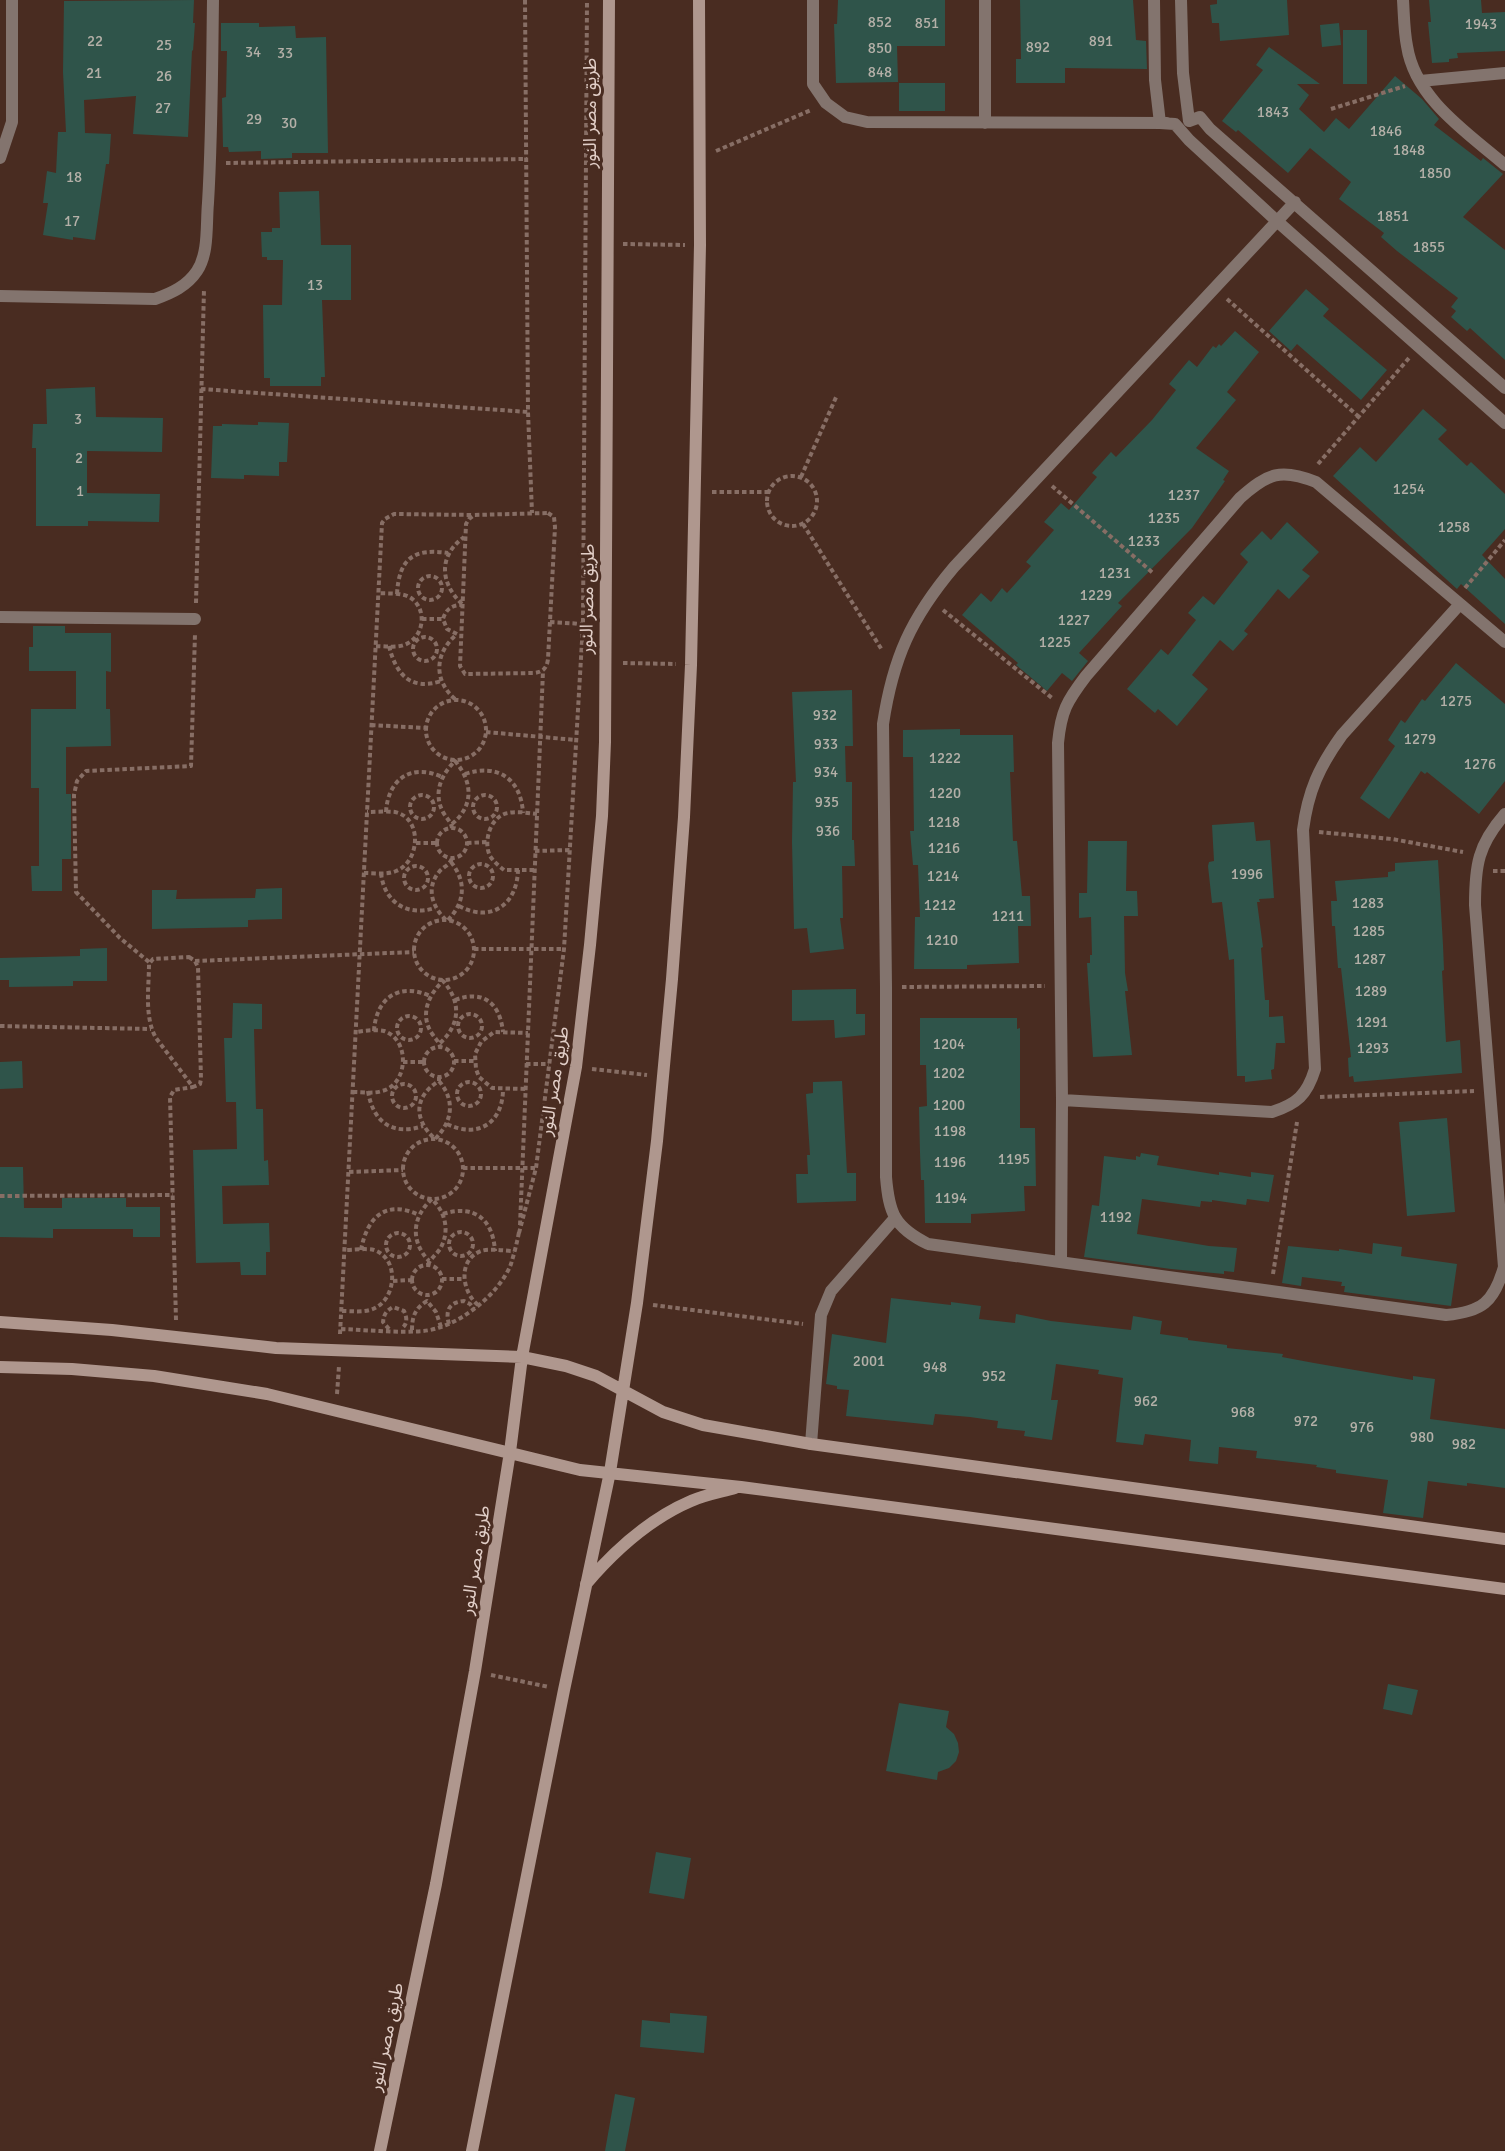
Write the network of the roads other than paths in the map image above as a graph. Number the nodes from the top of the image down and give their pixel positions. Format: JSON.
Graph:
{"nodes":[{"id":1,"x":12,"y":0,"type":"edge"},
{"id":2,"x":213,"y":0,"type":"edge"},
{"id":3,"x":609,"y":0,"type":"edge"},
{"id":4,"x":699,"y":0,"type":"edge"},
{"id":5,"x":813,"y":0,"type":"edge"},
{"id":6,"x":986,"y":0,"type":"edge"},
{"id":7,"x":1154,"y":0,"type":"edge"},
{"id":8,"x":1181,"y":0,"type":"edge"},
{"id":9,"x":1403,"y":0,"type":"edge"},
{"id":10,"x":1505,"y":73,"type":"edge"},
{"id":11,"x":1420,"y":81,"type":"junction"},
{"id":12,"x":1189,"y":121,"type":"junction"},
{"id":13,"x":985,"y":123,"type":"junction"},
{"id":14,"x":1160,"y":123,"type":"junction"},
{"id":15,"x":0,"y":158,"type":"edge"},
{"id":16,"x":1505,"y":165,"type":"edge"},
{"id":17,"x":1295,"y":202,"type":"junction"},
{"id":18,"x":1278,"y":222,"type":"junction"},
{"id":19,"x":0,"y":296,"type":"edge"},
{"id":20,"x":1505,"y":388,"type":"edge"},
{"id":21,"x":1505,"y":423,"type":"edge"},
{"id":22,"x":1458,"y":602,"type":"junction"},
{"id":23,"x":0,"y":617,"type":"edge"},
{"id":24,"x":195,"y":619,"type":"road end"},
{"id":25,"x":1505,"y":642,"type":"edge"},
{"id":26,"x":1505,"y":814,"type":"edge"},
{"id":27,"x":1062,"y":1100,"type":"junction"},
{"id":28,"x":895,"y":1218,"type":"junction"},
{"id":29,"x":1061,"y":1262,"type":"junction"},
{"id":30,"x":0,"y":1322,"type":"edge"},
{"id":31,"x":522,"y":1358,"type":"junction"},
{"id":32,"x":0,"y":1367,"type":"edge"},
{"id":33,"x":624,"y":1393,"type":"junction"},
{"id":34,"x":811,"y":1444,"type":"junction"},
{"id":35,"x":510,"y":1452,"type":"junction"},
{"id":36,"x":610,"y":1472,"type":"junction"},
{"id":37,"x":741,"y":1487,"type":"junction"},
{"id":38,"x":1505,"y":1539,"type":"edge"},
{"id":39,"x":586,"y":1585,"type":"junction"},
{"id":40,"x":1505,"y":1589,"type":"edge"},
{"id":41,"x":380,"y":2151,"type":"edge"},
{"id":42,"x":472,"y":2151,"type":"edge"}],
"edges":[{"from":1,"to":15,"type":"street"},
{"from":2,"to":19,"type":"street"},
{"from":3,"to":31,"type":"street","name":"طريق مصر النور"},
{"from":4,"to":33,"type":"street"},
{"from":5,"to":13,"type":"street"},
{"from":6,"to":13,"type":"street"},
{"from":7,"to":14,"type":"street"},
{"from":8,"to":12,"type":"street"},
{"from":9,"to":11,"type":"street"},
{"from":10,"to":11,"type":"street"},
{"from":11,"to":16,"type":"street"},
{"from":12,"to":14,"type":"street"},
{"from":12,"to":17,"type":"street"},
{"from":13,"to":14,"type":"street"},
{"from":14,"to":18,"type":"street"},
{"from":17,"to":18,"type":"street"},
{"from":17,"to":20,"type":"street"},
{"from":18,"to":21,"type":"street"},
{"from":18,"to":28,"type":"street"},
{"from":22,"to":25,"type":"street"},
{"from":22,"to":27,"type":"street"},
{"from":22,"to":27,"type":"street"},
{"from":23,"to":24,"type":"street"},
{"from":26,"to":29,"type":"street"},
{"from":27,"to":29,"type":"street"},
{"from":28,"to":29,"type":"street"},
{"from":28,"to":34,"type":"street"},
{"from":30,"to":31,"type":"street"},
{"from":31,"to":33,"type":"street"},
{"from":31,"to":35,"type":"street","name":"طريق مصر النور"},
{"from":32,"to":35,"type":"street"},
{"from":33,"to":34,"type":"street"},
{"from":33,"to":36,"type":"street"},
{"from":34,"to":38,"type":"street"},
{"from":35,"to":36,"type":"street"},
{"from":35,"to":41,"type":"street","name":"طريق مصر النور"},
{"from":36,"to":37,"type":"street"},
{"from":36,"to":39,"type":"street"},
{"from":37,"to":39,"type":"street"},
{"from":37,"to":40,"type":"street"},
{"from":39,"to":42,"type":"street"}]}
